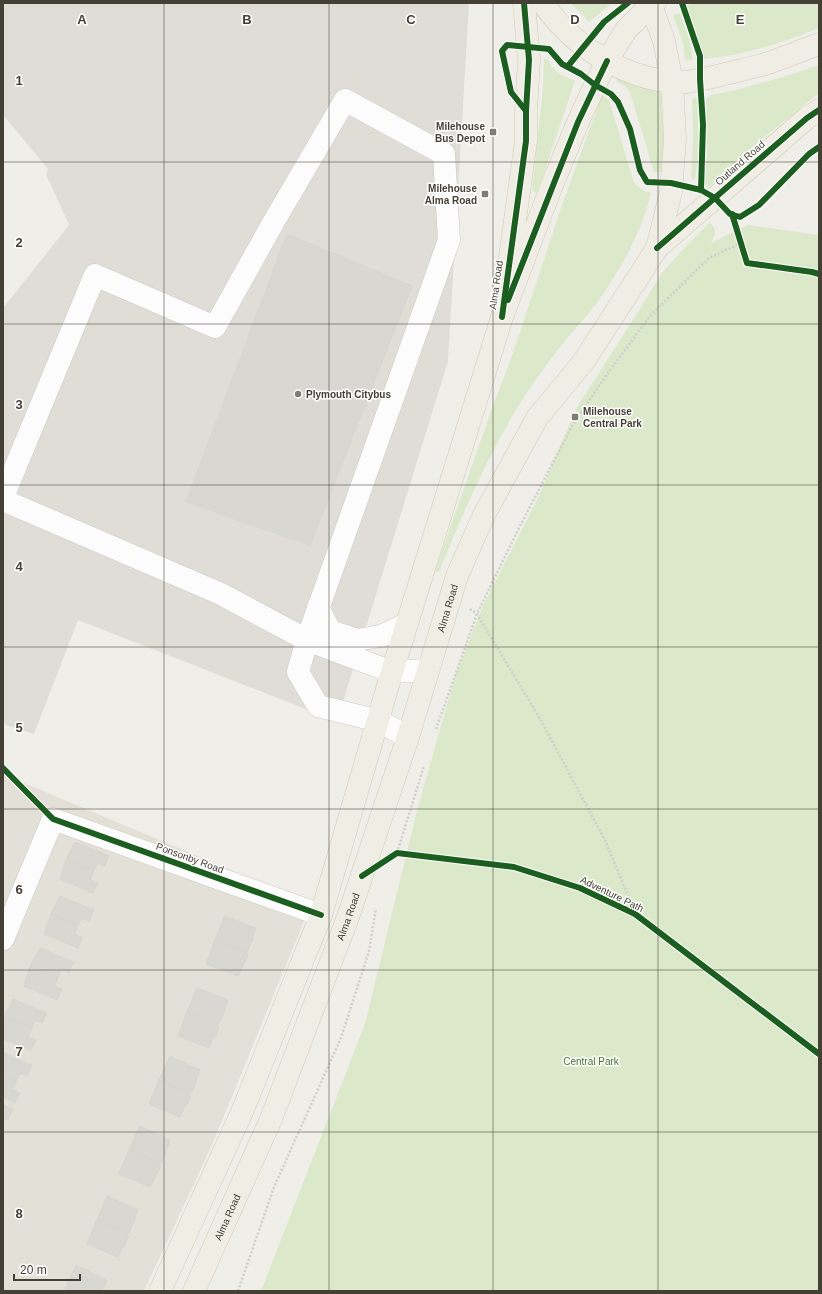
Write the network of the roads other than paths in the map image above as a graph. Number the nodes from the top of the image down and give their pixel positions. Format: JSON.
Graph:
{"nodes":[{"id":1,"x":524,"y":3,"type":"edge"},
{"id":2,"x":543,"y":3,"type":"edge"},
{"id":3,"x":652,"y":4,"type":"edge"},
{"id":4,"x":819,"y":44,"type":"edge"},
{"id":5,"x":607,"y":61,"type":"junction"},
{"id":6,"x":672,"y":82,"type":"junction"},
{"id":7,"x":819,"y":110,"type":"edge"},
{"id":8,"x":657,"y":248,"type":"junction"},
{"id":9,"x":502,"y":317,"type":"junction"},
{"id":10,"x":3,"y":497,"type":"edge"},
{"id":11,"x":3,"y":500,"type":"edge"},
{"id":12,"x":318,"y":607,"type":"junction"},
{"id":13,"x":407,"y":624,"type":"junction"},
{"id":14,"x":307,"y":640,"type":"junction"},
{"id":15,"x":428,"y":670,"type":"junction"},
{"id":16,"x":392,"y":672,"type":"junction"},
{"id":17,"x":379,"y":721,"type":"junction"},
{"id":18,"x":408,"y":737,"type":"junction"},
{"id":19,"x":321,"y":915,"type":"junction"},
{"id":20,"x":3,"y":939,"type":"edge"},
{"id":21,"x":160,"y":1291,"type":"edge"},
{"id":22,"x":194,"y":1291,"type":"edge"}],
"edges":[{"from":1,"to":9,"type":"main road","name":"Alma Road"},
{"from":2,"to":5,"type":"main road"},
{"from":3,"to":5,"type":"main road","name":"Alma Road"},
{"from":3,"to":6,"type":"main road","name":"Alma Road"},
{"from":4,"to":6,"type":"main road"},
{"from":5,"to":6,"type":"main road"},
{"from":5,"to":9,"type":"main road","name":"Alma Road"},
{"from":6,"to":8,"type":"main road","name":"Alma Road"},
{"from":7,"to":8,"type":"main road","name":"Outland Road"},
{"from":8,"to":15,"type":"main road","name":"Alma Road"},
{"from":9,"to":13,"type":"main road","name":"Alma Road"},
{"from":10,"to":12,"type":"street"},
{"from":11,"to":14,"type":"street"},
{"from":12,"to":13,"type":"street"},
{"from":12,"to":14,"type":"street"},
{"from":13,"to":16,"type":"main road","name":"Alma Road"},
{"from":14,"to":16,"type":"street"},
{"from":14,"to":17,"type":"street"},
{"from":15,"to":16,"type":"street"},
{"from":15,"to":18,"type":"main road","name":"Alma Road"},
{"from":16,"to":17,"type":"main road","name":"Alma Road"},
{"from":17,"to":18,"type":"street"},
{"from":17,"to":19,"type":"main road","name":"Alma Road"},
{"from":18,"to":22,"type":"main road","name":"Alma Road"},
{"from":19,"to":20,"type":"street","name":"Ponsonby Road"},
{"from":19,"to":21,"type":"main road","name":"Alma Road"}]}
